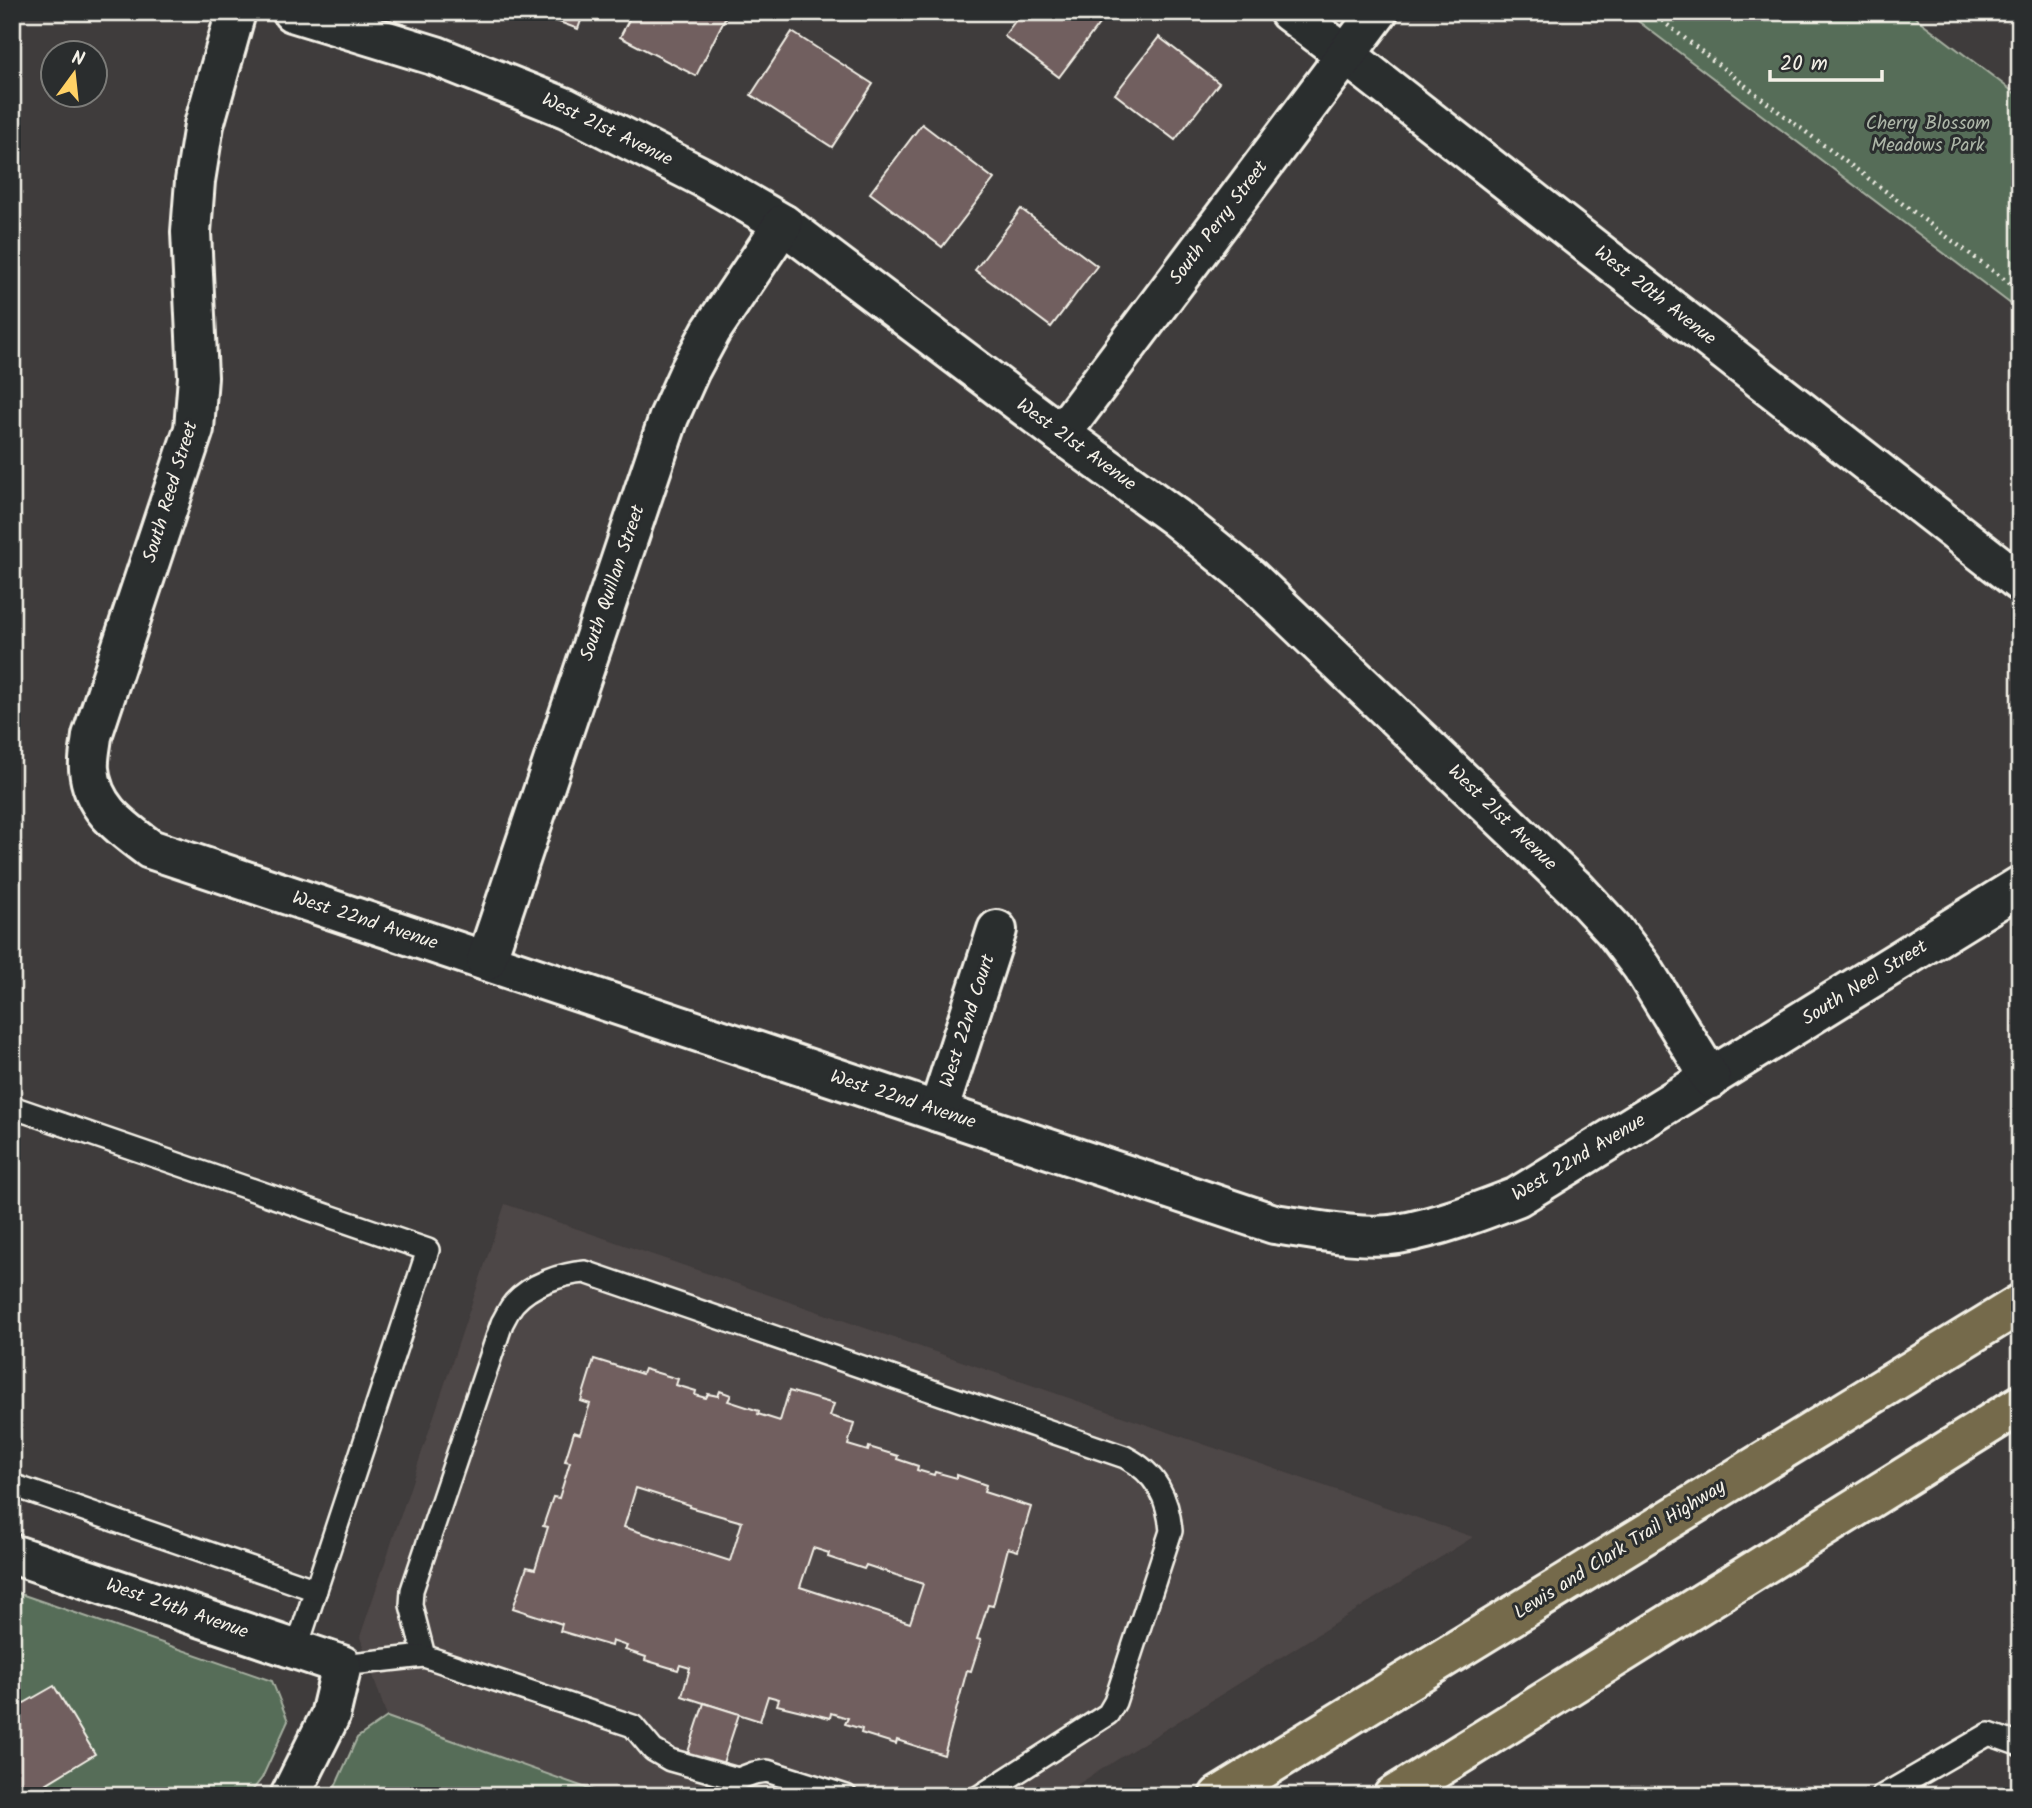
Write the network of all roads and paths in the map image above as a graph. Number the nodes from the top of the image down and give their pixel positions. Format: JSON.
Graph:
{"nodes":[{"id":1,"x":236,"y":12,"type":"edge"},
{"id":2,"x":292,"y":12,"type":"edge"},
{"id":3,"x":1289,"y":12,"type":"edge"},
{"id":4,"x":1378,"y":12,"type":"edge"},
{"id":5,"x":1651,"y":12,"type":"edge"},
{"id":6,"x":1346,"y":55,"type":"junction"},
{"id":7,"x":782,"y":224,"type":"junction"},
{"id":8,"x":2020,"y":291,"type":"edge"},
{"id":9,"x":1061,"y":434,"type":"junction"},
{"id":10,"x":2020,"y":582,"type":"edge"},
{"id":11,"x":96,"y":800,"type":"joint"},
{"id":12,"x":2020,"y":886,"type":"edge"},
{"id":13,"x":997,"y":930,"type":"dead end"},
{"id":14,"x":486,"y":961,"type":"junction"},
{"id":15,"x":1711,"y":1079,"type":"junction"},
{"id":16,"x":12,"y":1107,"type":"edge"},
{"id":17,"x":938,"y":1112,"type":"junction"},
{"id":18,"x":2020,"y":1304,"type":"edge"},
{"id":19,"x":2020,"y":1405,"type":"edge"},
{"id":20,"x":12,"y":1485,"type":"edge"},
{"id":21,"x":12,"y":1554,"type":"edge"},
{"id":22,"x":316,"y":1590,"type":"junction"},
{"id":23,"x":296,"y":1650,"type":"junction"},
{"id":24,"x":424,"y":1656,"type":"junction"},
{"id":25,"x":342,"y":1664,"type":"junction"},
{"id":26,"x":2020,"y":1745,"type":"edge"},
{"id":27,"x":290,"y":1796,"type":"edge"},
{"id":28,"x":846,"y":1796,"type":"edge"},
{"id":29,"x":980,"y":1796,"type":"edge"},
{"id":30,"x":1219,"y":1796,"type":"edge"},
{"id":31,"x":1393,"y":1796,"type":"edge"},
{"id":32,"x":1882,"y":1796,"type":"edge"}],
"edges":[{"from":1,"to":11,"type":"street","name":"South Reed Street"},
{"from":2,"to":7,"type":"street","name":"West 21st Avenue"},
{"from":3,"to":6,"type":"street","name":"West 20th Avenue"},
{"from":4,"to":6,"type":"street","name":"South Perry Street"},
{"from":5,"to":8,"type":"path"},
{"from":6,"to":9,"type":"street","name":"South Perry Street"},
{"from":6,"to":10,"type":"street","name":"West 20th Avenue"},
{"from":7,"to":9,"type":"street","name":"West 21st Avenue"},
{"from":7,"to":14,"type":"street","name":"South Quillan Street"},
{"from":9,"to":15,"type":"street","name":"West 21st Avenue"},
{"from":11,"to":14,"type":"street","name":"West 22nd Avenue"},
{"from":12,"to":15,"type":"street","name":"South Neel Street"},
{"from":13,"to":17,"type":"street","name":"West 22nd Court"},
{"from":14,"to":17,"type":"street","name":"West 22nd Avenue"},
{"from":15,"to":17,"type":"street","name":"West 22nd Avenue"},
{"from":16,"to":22,"type":"lane"},
{"from":18,"to":30,"type":"highway","name":"Lewis and Clark Trail Highway"},
{"from":19,"to":31,"type":"highway"},
{"from":20,"to":22,"type":"lane"},
{"from":21,"to":23,"type":"street","name":"West 24th Avenue"},
{"from":22,"to":23,"type":"lane"},
{"from":23,"to":25,"type":"street","name":"West 24th Avenue"},
{"from":24,"to":25,"type":"lane"},
{"from":24,"to":28,"type":"lane"},
{"from":24,"to":29,"type":"lane"},
{"from":25,"to":27,"type":"street"},
{"from":26,"to":32,"type":"lane"}]}
